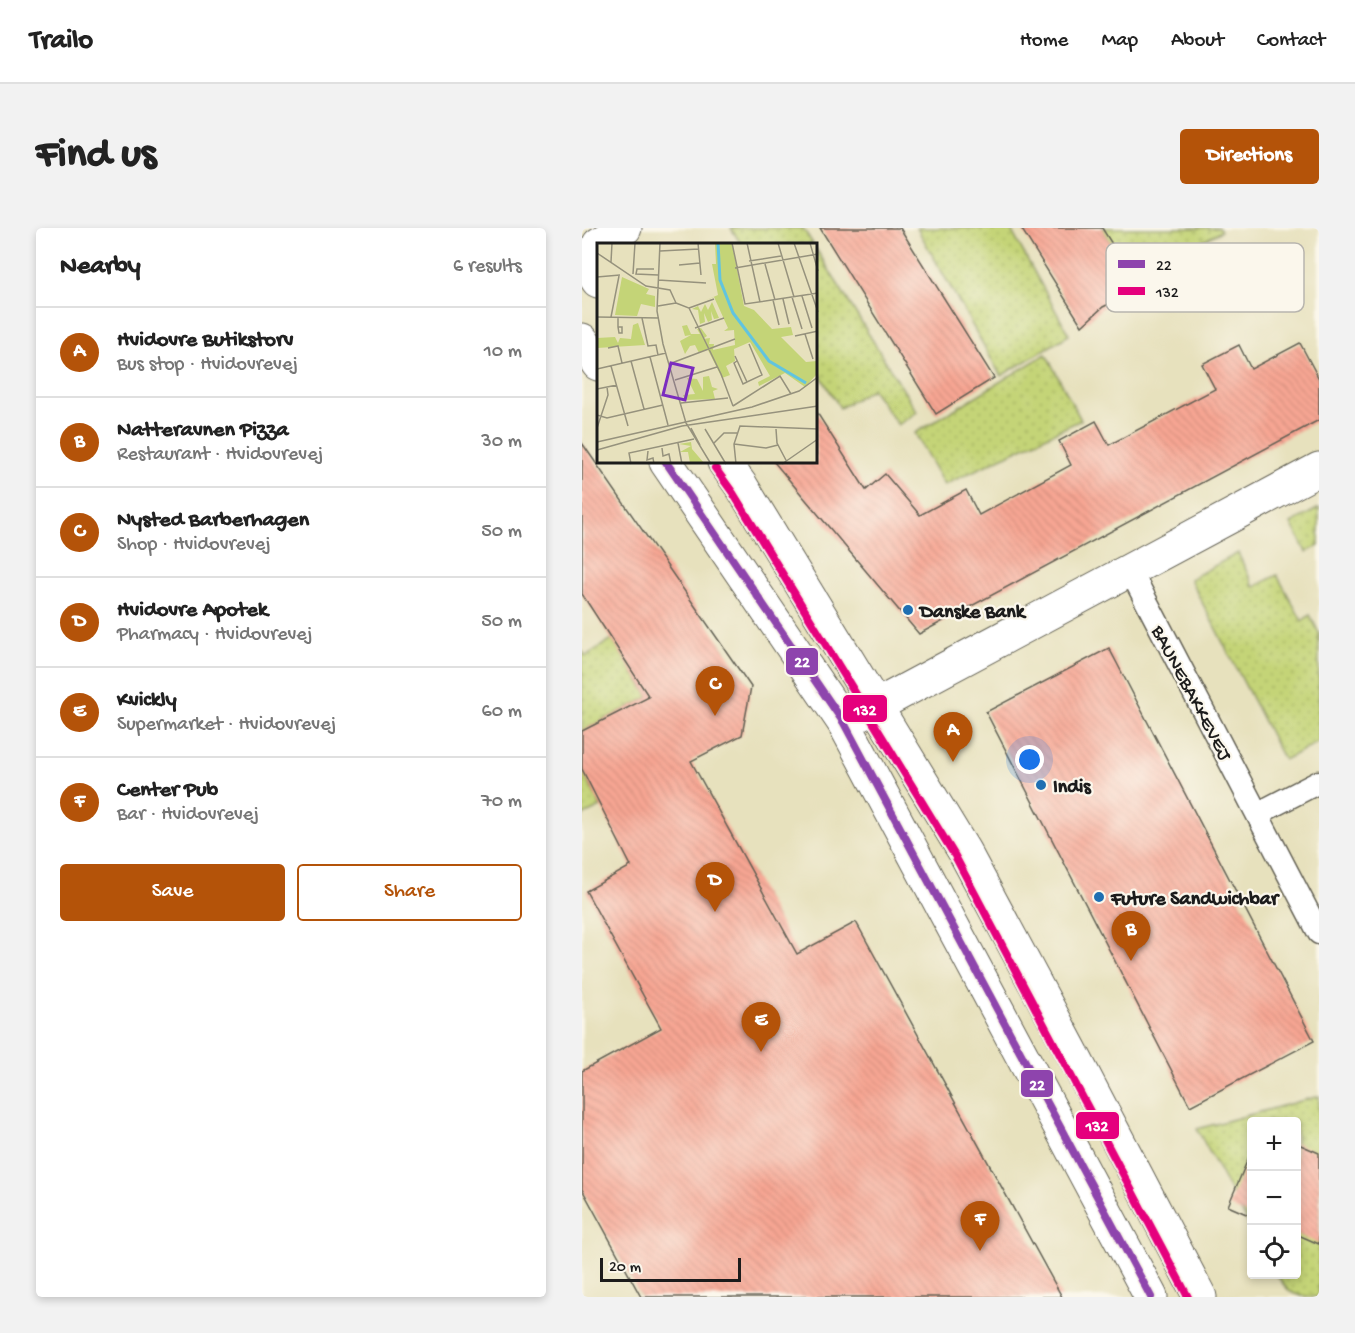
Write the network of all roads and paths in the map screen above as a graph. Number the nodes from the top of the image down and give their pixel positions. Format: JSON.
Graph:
{"nodes":[{"id":1,"x":625,"y":228,"type":"edge"},
{"id":2,"x":602,"y":243,"type":"edge"},
{"id":3,"x":597,"y":246,"type":"edge"},
{"id":4,"x":582,"y":256,"type":"edge"},
{"id":5,"x":597,"y":279,"type":"edge"},
{"id":6,"x":582,"y":340,"type":"edge"},
{"id":7,"x":597,"y":362,"type":"edge"},
{"id":8,"x":667,"y":464,"type":"edge"},
{"id":9,"x":725,"y":464,"type":"edge"},
{"id":10,"x":1319,"y":469,"type":"edge"},
{"id":11,"x":1130,"y":570,"type":"junction"},
{"id":12,"x":875,"y":707,"type":"junction"},
{"id":13,"x":844,"y":723,"type":"junction"},
{"id":14,"x":1319,"y":782,"type":"edge"},
{"id":15,"x":1257,"y":814,"type":"junction"},
{"id":16,"x":1319,"y":933,"type":"edge"},
{"id":17,"x":1151,"y":1297,"type":"edge"},
{"id":18,"x":1200,"y":1297,"type":"edge"}],
"edges":[{"from":1,"to":2,"type":"street"},
{"from":3,"to":4,"type":"street"},
{"from":4,"to":5,"type":"street"},
{"from":6,"to":7,"type":"street"},
{"from":8,"to":13,"type":"street"},
{"from":9,"to":12,"type":"street"},
{"from":10,"to":11,"type":"street"},
{"from":11,"to":12,"type":"street"},
{"from":11,"to":15,"type":"lane","name":"BAUNEBAKKEVEJ"},
{"from":12,"to":13,"type":"street"},
{"from":12,"to":18,"type":"street"},
{"from":13,"to":17,"type":"street"},
{"from":14,"to":15,"type":"lane"},
{"from":15,"to":16,"type":"lane","name":"BAUNEBAKKEVEJ"}]}
